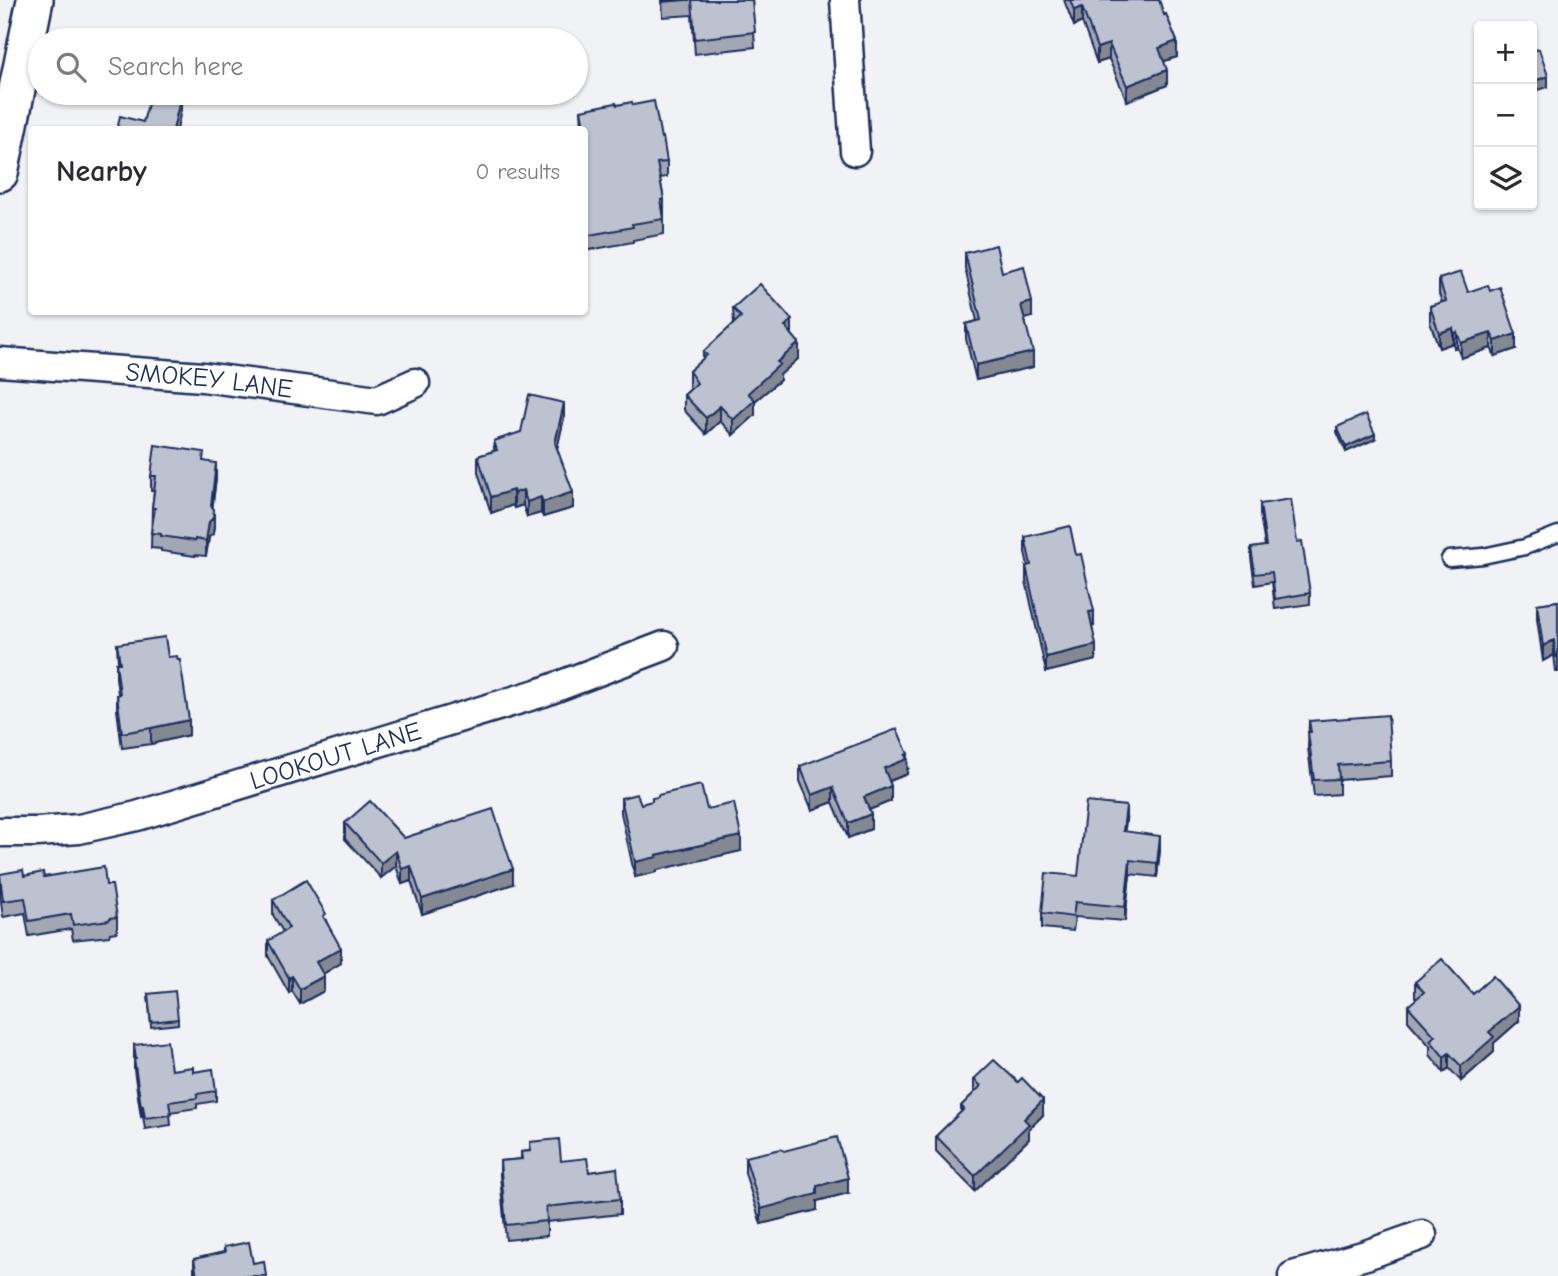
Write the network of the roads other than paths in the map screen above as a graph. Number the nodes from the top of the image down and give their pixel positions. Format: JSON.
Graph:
{"nodes":[{"id":1,"x":35,"y":0,"type":"edge"},
{"id":2,"x":845,"y":0,"type":"edge"},
{"id":3,"x":29,"y":28,"type":"edge"},
{"id":4,"x":28,"y":35,"type":"edge"},
{"id":5,"x":855,"y":151,"type":"dead end"},
{"id":6,"x":0,"y":173,"type":"edge"},
{"id":7,"x":0,"y":362,"type":"edge"},
{"id":8,"x":415,"y":383,"type":"dead end"},
{"id":9,"x":1558,"y":534,"type":"edge"},
{"id":10,"x":1450,"y":559,"type":"dead end"},
{"id":11,"x":664,"y":646,"type":"dead end"},
{"id":12,"x":0,"y":832,"type":"edge"},
{"id":13,"x":1422,"y":1235,"type":"dead end"},
{"id":14,"x":1293,"y":1276,"type":"edge"}],
"edges":[{"from":1,"to":3,"type":"street"},
{"from":2,"to":5,"type":"street"},
{"from":4,"to":6,"type":"street"},
{"from":7,"to":8,"type":"street","name":"SMOKEY LANE"},
{"from":9,"to":10,"type":"lane"},
{"from":11,"to":12,"type":"street","name":"LOOKOUT LANE"},
{"from":13,"to":14,"type":"street"}]}
